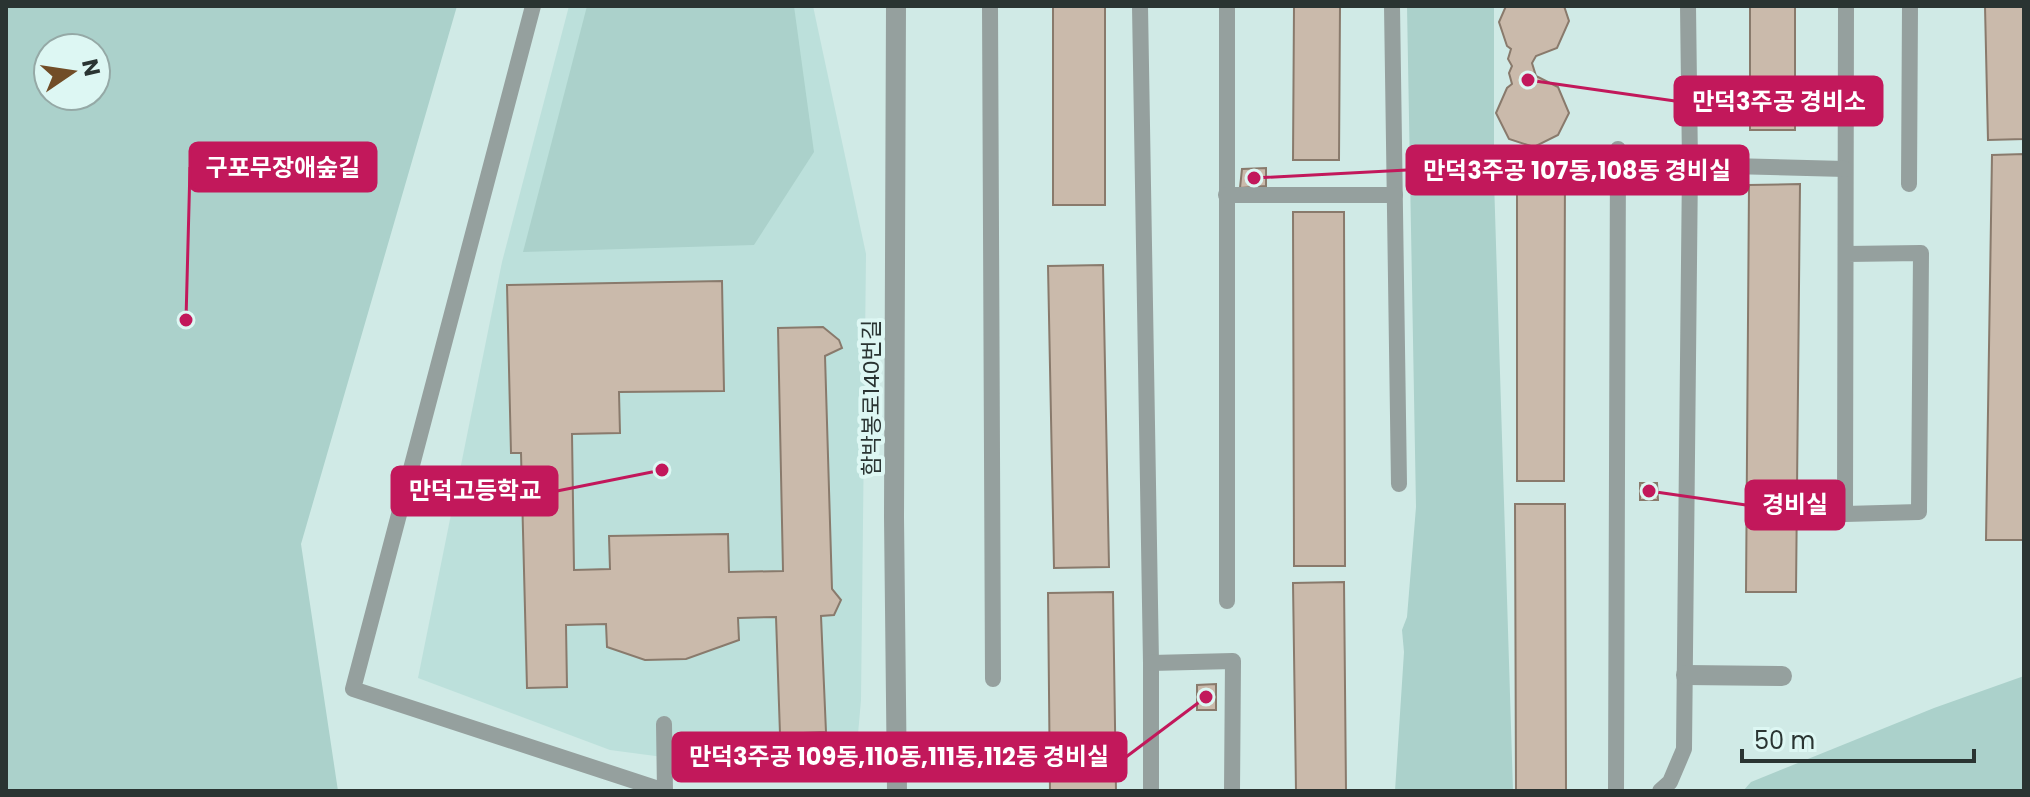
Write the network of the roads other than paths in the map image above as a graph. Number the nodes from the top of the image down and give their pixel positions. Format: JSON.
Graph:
{"nodes":[{"id":1,"x":533,"y":6,"type":"edge"},
{"id":2,"x":896,"y":6,"type":"edge"},
{"id":3,"x":990,"y":6,"type":"edge"},
{"id":4,"x":1140,"y":6,"type":"edge"},
{"id":5,"x":1227,"y":6,"type":"edge"},
{"id":6,"x":1392,"y":6,"type":"edge"},
{"id":7,"x":1688,"y":6,"type":"edge"},
{"id":8,"x":1846,"y":6,"type":"edge"},
{"id":9,"x":1910,"y":6,"type":"edge"},
{"id":10,"x":1618,"y":149,"type":"dead end"},
{"id":11,"x":1690,"y":165,"type":"junction"},
{"id":12,"x":1845,"y":169,"type":"junction"},
{"id":13,"x":1909,"y":184,"type":"dead end"},
{"id":14,"x":1226,"y":195,"type":"junction"},
{"id":15,"x":1395,"y":195,"type":"junction"},
{"id":16,"x":1847,"y":254,"type":"junction"},
{"id":17,"x":1399,"y":484,"type":"dead end"},
{"id":18,"x":1227,"y":601,"type":"dead end"},
{"id":19,"x":1151,"y":663,"type":"junction"},
{"id":20,"x":1686,"y":675,"type":"junction"},
{"id":21,"x":1782,"y":676,"type":"dead end"},
{"id":22,"x":993,"y":679,"type":"dead end"},
{"id":23,"x":664,"y":724,"type":"dead end"},
{"id":24,"x":665,"y":791,"type":"edge"},
{"id":25,"x":897,"y":791,"type":"edge"},
{"id":26,"x":1151,"y":791,"type":"edge"},
{"id":27,"x":1232,"y":791,"type":"edge"},
{"id":28,"x":1616,"y":791,"type":"edge"},
{"id":29,"x":1660,"y":791,"type":"edge"}],
"edges":[{"from":1,"to":24,"type":"lane"},
{"from":2,"to":25,"type":"street","name":"함박봉로140번길"},
{"from":3,"to":22,"type":"lane"},
{"from":4,"to":19,"type":"lane"},
{"from":5,"to":14,"type":"lane"},
{"from":6,"to":15,"type":"lane"},
{"from":7,"to":11,"type":"lane"},
{"from":8,"to":12,"type":"lane"},
{"from":9,"to":13,"type":"lane"},
{"from":10,"to":28,"type":"lane"},
{"from":11,"to":12,"type":"lane"},
{"from":11,"to":20,"type":"lane"},
{"from":12,"to":16,"type":"lane"},
{"from":14,"to":15,"type":"lane"},
{"from":14,"to":18,"type":"lane"},
{"from":15,"to":17,"type":"lane"},
{"from":16,"to":16,"type":"lane"},
{"from":19,"to":26,"type":"lane"},
{"from":19,"to":27,"type":"lane"},
{"from":20,"to":21,"type":"street"},
{"from":20,"to":29,"type":"lane"},
{"from":23,"to":24,"type":"lane"}]}
